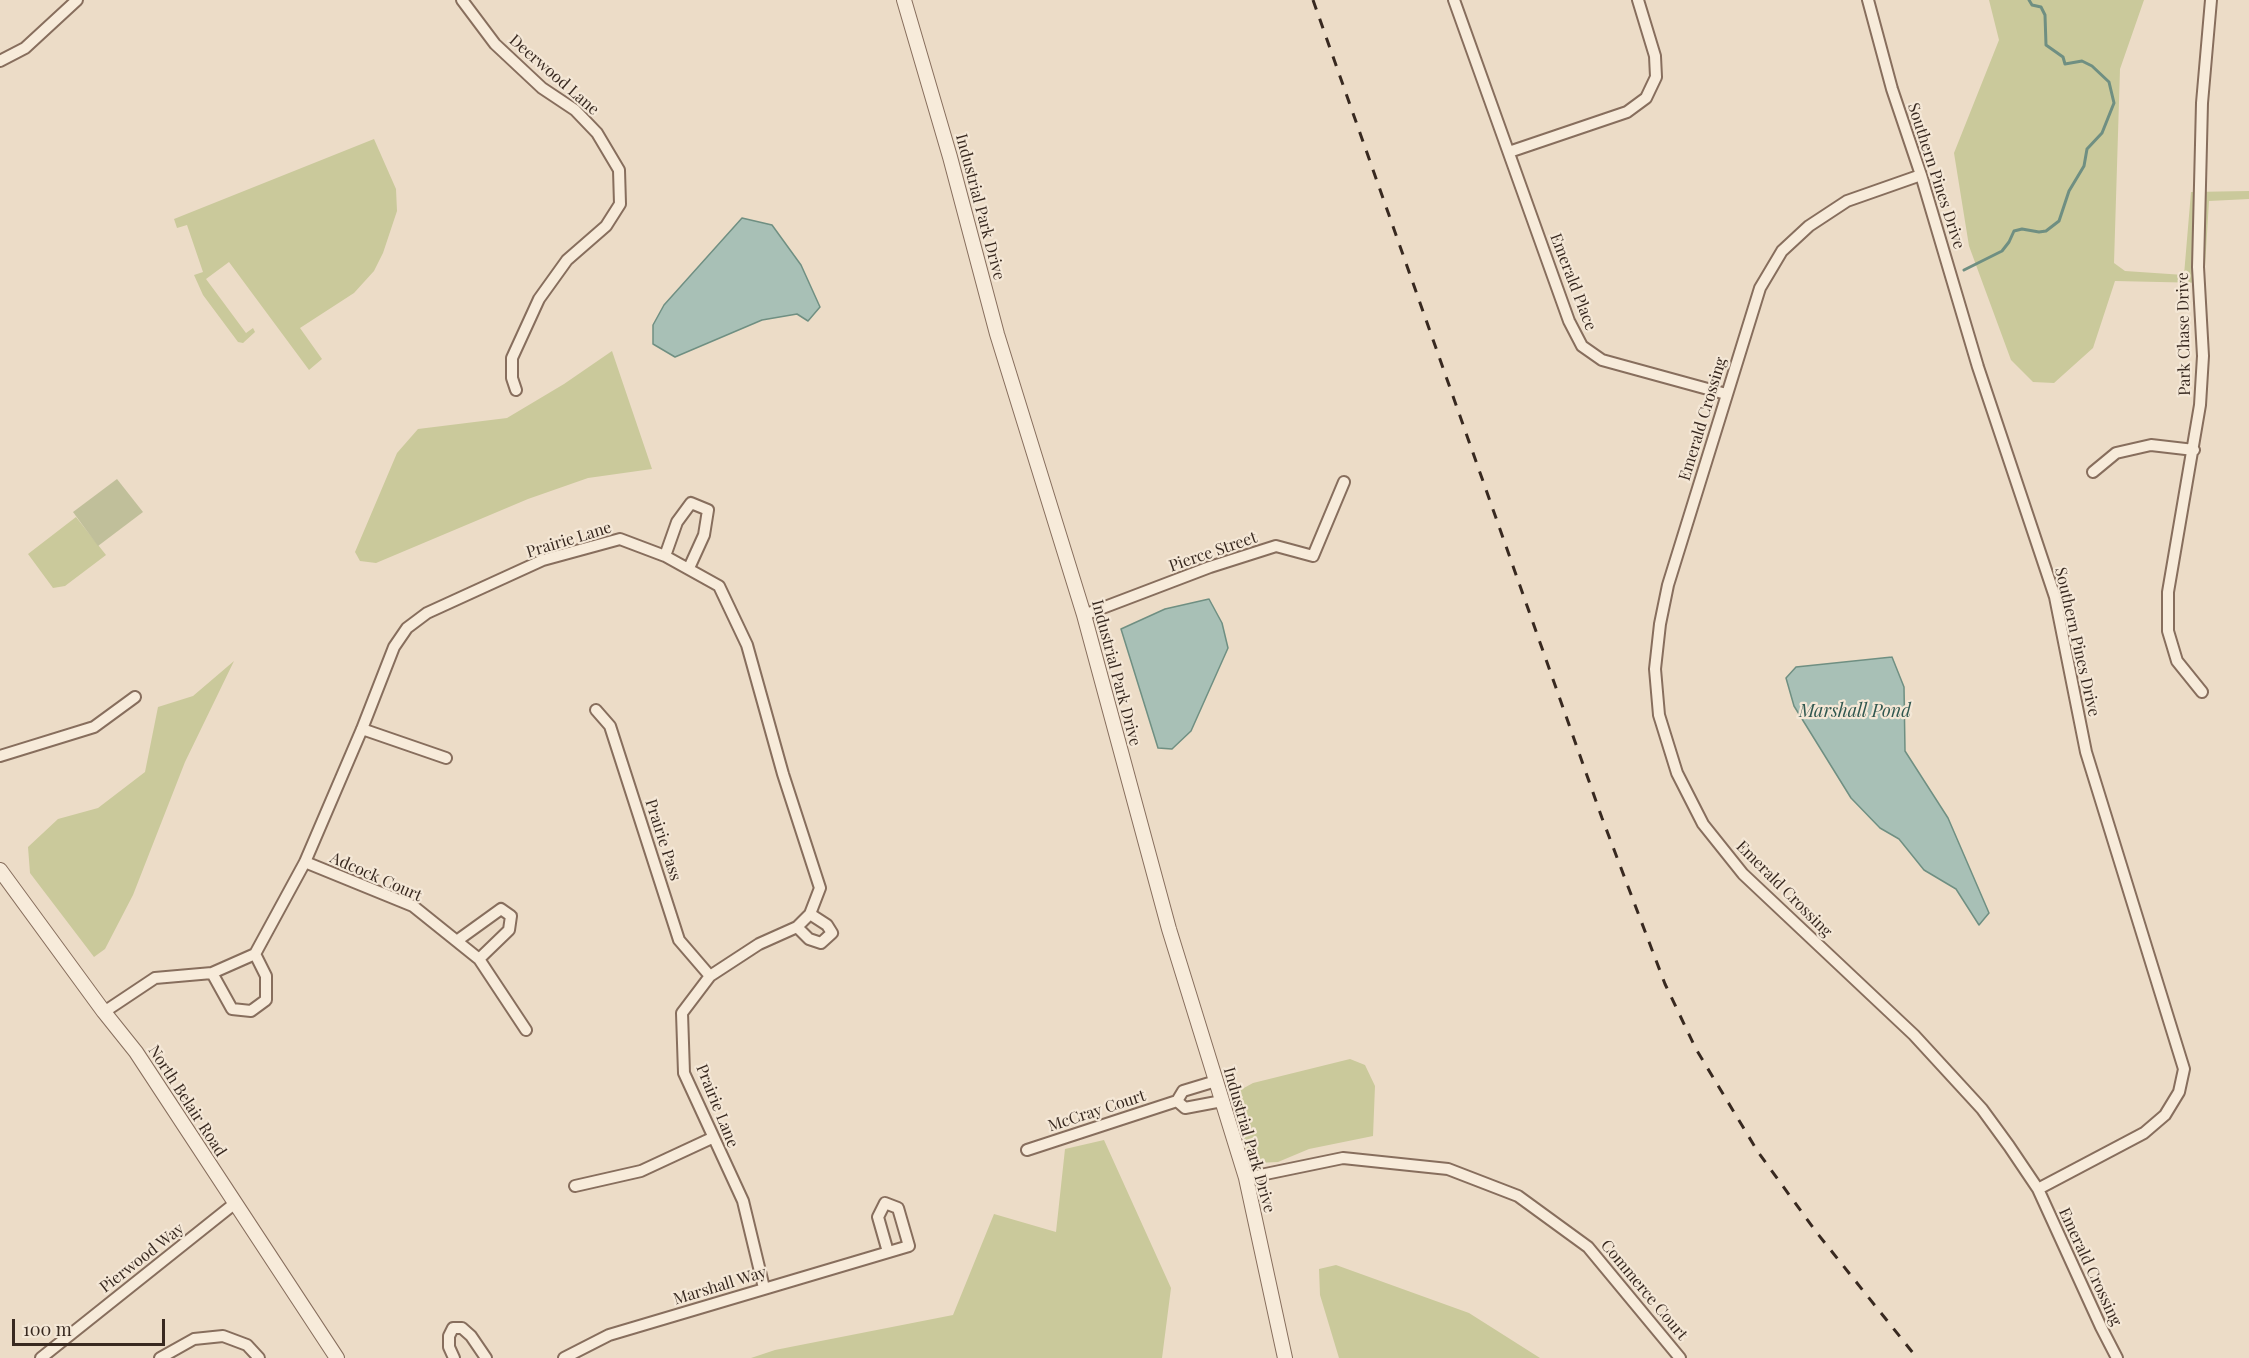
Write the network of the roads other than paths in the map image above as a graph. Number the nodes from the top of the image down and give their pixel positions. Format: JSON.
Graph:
{"nodes":[{"id":1,"x":77,"y":0,"type":"edge"},
{"id":2,"x":462,"y":0,"type":"edge"},
{"id":3,"x":904,"y":0,"type":"edge"},
{"id":4,"x":1454,"y":0,"type":"edge"},
{"id":5,"x":1638,"y":0,"type":"edge"},
{"id":6,"x":1868,"y":0,"type":"edge"},
{"id":7,"x":2211,"y":0,"type":"edge"},
{"id":8,"x":0,"y":61,"type":"edge"},
{"id":9,"x":1509,"y":152,"type":"junction"},
{"id":10,"x":1921,"y":175,"type":"junction"},
{"id":11,"x":516,"y":390,"type":"dead end"},
{"id":12,"x":1726,"y":394,"type":"junction"},
{"id":13,"x":2194,"y":450,"type":"junction"},
{"id":14,"x":2093,"y":472,"type":"dead end"},
{"id":15,"x":1344,"y":482,"type":"dead end"},
{"id":16,"x":665,"y":556,"type":"junction"},
{"id":17,"x":689,"y":568,"type":"junction"},
{"id":18,"x":1084,"y":615,"type":"junction"},
{"id":19,"x":2202,"y":692,"type":"dead end"},
{"id":20,"x":135,"y":697,"type":"dead end"},
{"id":21,"x":596,"y":710,"type":"dead end"},
{"id":22,"x":363,"y":729,"type":"junction"},
{"id":23,"x":0,"y":756,"type":"edge"},
{"id":24,"x":446,"y":758,"type":"dead end"},
{"id":25,"x":305,"y":862,"type":"junction"},
{"id":26,"x":0,"y":870,"type":"edge"},
{"id":27,"x":810,"y":914,"type":"junction"},
{"id":28,"x":797,"y":927,"type":"junction"},
{"id":29,"x":458,"y":940,"type":"junction"},
{"id":30,"x":255,"y":954,"type":"junction"},
{"id":31,"x":479,"y":959,"type":"junction"},
{"id":32,"x":212,"y":973,"type":"junction"},
{"id":33,"x":710,"y":976,"type":"junction"},
{"id":34,"x":104,"y":1012,"type":"junction"},
{"id":35,"x":526,"y":1030,"type":"dead end"},
{"id":36,"x":1216,"y":1081,"type":"junction"},
{"id":37,"x":1177,"y":1101,"type":"junction"},
{"id":38,"x":1222,"y":1101,"type":"junction"},
{"id":39,"x":712,"y":1137,"type":"junction"},
{"id":40,"x":1027,"y":1150,"type":"dead end"},
{"id":41,"x":1246,"y":1178,"type":"junction"},
{"id":42,"x":575,"y":1186,"type":"dead end"},
{"id":43,"x":2038,"y":1188,"type":"junction"},
{"id":44,"x":234,"y":1204,"type":"junction"},
{"id":45,"x":888,"y":1252,"type":"dead end"},
{"id":46,"x":764,"y":1288,"type":"junction"},
{"id":47,"x":40,"y":1358,"type":"edge"},
{"id":48,"x":160,"y":1358,"type":"edge"},
{"id":49,"x":260,"y":1358,"type":"edge"},
{"id":50,"x":337,"y":1358,"type":"edge"},
{"id":51,"x":454,"y":1358,"type":"edge"},
{"id":52,"x":486,"y":1358,"type":"edge"},
{"id":53,"x":564,"y":1358,"type":"edge"},
{"id":54,"x":1285,"y":1358,"type":"edge"},
{"id":55,"x":1680,"y":1358,"type":"edge"},
{"id":56,"x":2117,"y":1358,"type":"edge"}],
"edges":[{"from":1,"to":8,"type":"street"},
{"from":2,"to":11,"type":"street","name":"Deerwood Lane"},
{"from":3,"to":18,"type":"street","name":"Industrial Park Drive"},
{"from":4,"to":9,"type":"street","name":"Emerald Place"},
{"from":5,"to":9,"type":"street"},
{"from":6,"to":10,"type":"street","name":"Southern Pines Drive"},
{"from":7,"to":13,"type":"street","name":"Park Chase Drive"},
{"from":9,"to":12,"type":"street","name":"Emerald Place"},
{"from":10,"to":12,"type":"street","name":"Emerald Crossing"},
{"from":10,"to":43,"type":"street","name":"Southern Pines Drive"},
{"from":12,"to":43,"type":"street","name":"Emerald Crossing"},
{"from":13,"to":14,"type":"street"},
{"from":13,"to":19,"type":"street","name":"Park Chase Drive"},
{"from":15,"to":18,"type":"street","name":"Pierce Street"},
{"from":16,"to":17,"type":"street","name":"Prairie Lane"},
{"from":16,"to":17,"type":"street"},
{"from":16,"to":22,"type":"street","name":"Prairie Lane"},
{"from":17,"to":27,"type":"street","name":"Prairie Lane"},
{"from":18,"to":36,"type":"street","name":"Industrial Park Drive"},
{"from":20,"to":23,"type":"street"},
{"from":21,"to":33,"type":"street","name":"Prairie Pass"},
{"from":22,"to":24,"type":"street"},
{"from":22,"to":25,"type":"street","name":"Prairie Lane"},
{"from":25,"to":29,"type":"street","name":"Adcock Court"},
{"from":25,"to":30,"type":"street","name":"Prairie Lane"},
{"from":26,"to":34,"type":"street","name":"North Belair Road"},
{"from":27,"to":28,"type":"street","name":"Prairie Lane"},
{"from":27,"to":28,"type":"street"},
{"from":28,"to":33,"type":"street","name":"Prairie Lane"},
{"from":29,"to":31,"type":"street","name":"Adcock Court"},
{"from":29,"to":31,"type":"street"},
{"from":30,"to":32,"type":"street"},
{"from":30,"to":32,"type":"street"},
{"from":31,"to":35,"type":"street","name":"Adcock Court"},
{"from":32,"to":34,"type":"street"},
{"from":33,"to":39,"type":"street","name":"Prairie Lane"},
{"from":34,"to":44,"type":"street","name":"North Belair Road"},
{"from":36,"to":37,"type":"street","name":"McCray Court"},
{"from":36,"to":38,"type":"street","name":"Industrial Park Drive"},
{"from":37,"to":38,"type":"street","name":"McCray Court"},
{"from":37,"to":40,"type":"street","name":"McCray Court"},
{"from":38,"to":41,"type":"street","name":"Industrial Park Drive"},
{"from":39,"to":42,"type":"street"},
{"from":39,"to":46,"type":"street","name":"Prairie Lane"},
{"from":41,"to":54,"type":"street","name":"Industrial Park Drive"},
{"from":41,"to":55,"type":"street","name":"Commerce Court"},
{"from":43,"to":56,"type":"street","name":"Emerald Crossing"},
{"from":44,"to":47,"type":"street","name":"Pierwood Way"},
{"from":44,"to":50,"type":"street","name":"North Belair Road"},
{"from":45,"to":46,"type":"street","name":"Marshall Way"},
{"from":46,"to":53,"type":"street","name":"Marshall Way"},
{"from":48,"to":49,"type":"street"},
{"from":51,"to":52,"type":"street"}]}
